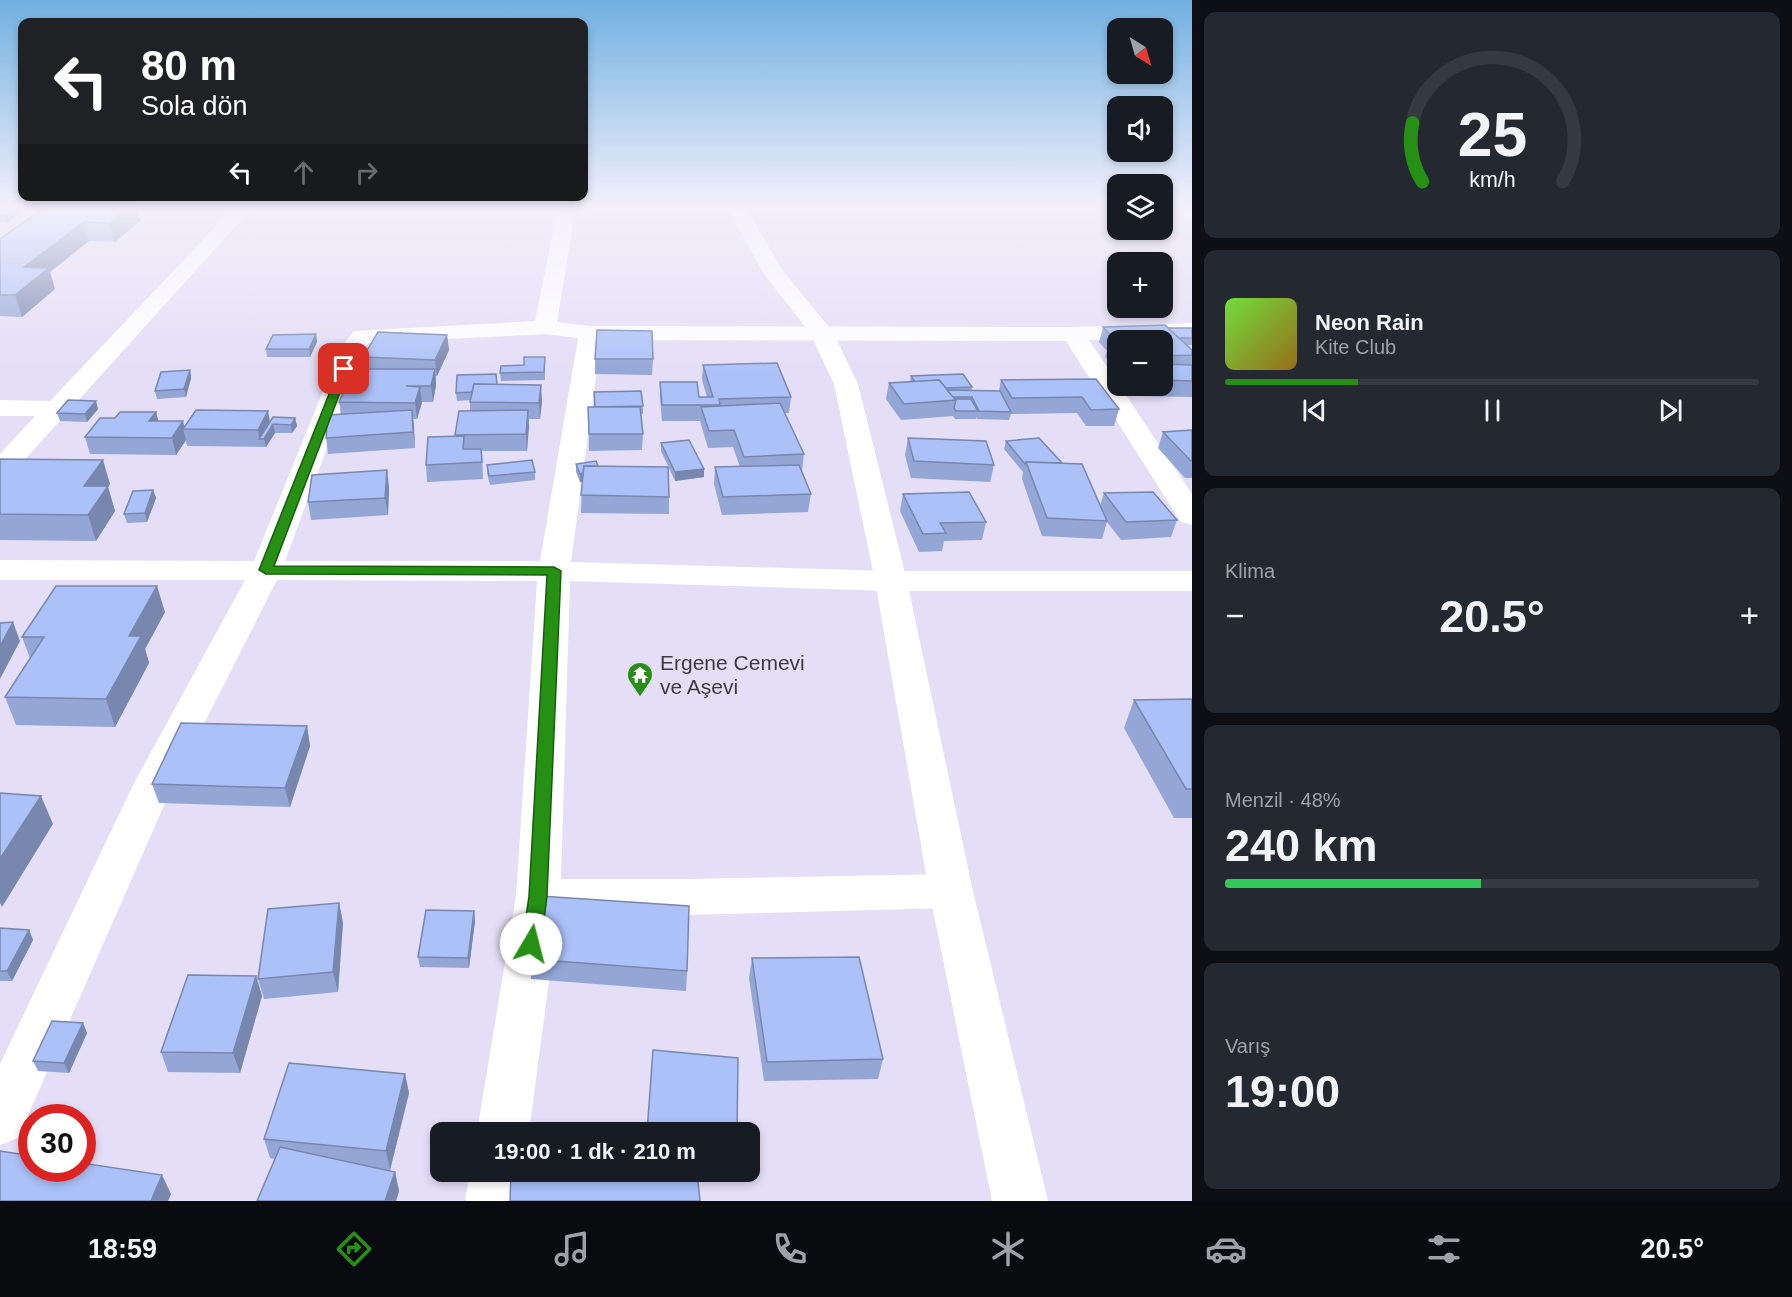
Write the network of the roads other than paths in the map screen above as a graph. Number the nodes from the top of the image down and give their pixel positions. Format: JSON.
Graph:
{"nodes":[{"id":1,"x":192,"y":263,"type":"edge"},
{"id":2,"x":557,"y":263,"type":"edge"},
{"id":3,"x":768,"y":263,"type":"edge"},
{"id":4,"x":545,"y":327,"type":"junction"},
{"id":5,"x":1192,"y":330,"type":"edge"},
{"id":6,"x":821,"y":332,"type":"junction"},
{"id":7,"x":590,"y":333,"type":"junction"},
{"id":8,"x":1073,"y":334,"type":"junction"},
{"id":9,"x":0,"y":408,"type":"edge"},
{"id":10,"x":56,"y":409,"type":"junction"},
{"id":11,"x":0,"y":470,"type":"edge"},
{"id":12,"x":1192,"y":516,"type":"edge"},
{"id":13,"x":0,"y":570,"type":"edge"},
{"id":14,"x":266,"y":570,"type":"junction"},
{"id":15,"x":554,"y":571,"type":"junction"},
{"id":16,"x":891,"y":581,"type":"junction"},
{"id":17,"x":1192,"y":581,"type":"edge"},
{"id":18,"x":951,"y":891,"type":"junction"},
{"id":19,"x":538,"y":896,"type":"junction"},
{"id":20,"x":0,"y":1120,"type":"edge"},
{"id":21,"x":504,"y":1122,"type":"edge"},
{"id":22,"x":496,"y":1182,"type":"edge"},
{"id":23,"x":493,"y":1201,"type":"edge"},
{"id":24,"x":1020,"y":1201,"type":"edge"}],
"edges":[{"from":1,"to":10,"type":"street"},
{"from":2,"to":4,"type":"street"},
{"from":3,"to":6,"type":"street"},
{"from":4,"to":7,"type":"street"},
{"from":4,"to":14,"type":"street"},
{"from":5,"to":8,"type":"street"},
{"from":6,"to":7,"type":"street"},
{"from":6,"to":8,"type":"street"},
{"from":6,"to":16,"type":"street"},
{"from":7,"to":15,"type":"street"},
{"from":8,"to":12,"type":"street"},
{"from":9,"to":10,"type":"street"},
{"from":10,"to":11,"type":"street"},
{"from":13,"to":14,"type":"street"},
{"from":14,"to":15,"type":"street"},
{"from":14,"to":20,"type":"street"},
{"from":15,"to":16,"type":"street"},
{"from":15,"to":19,"type":"street"},
{"from":16,"to":17,"type":"street"},
{"from":16,"to":18,"type":"street"},
{"from":18,"to":19,"type":"street"},
{"from":18,"to":24,"type":"street"},
{"from":19,"to":21,"type":"street"},
{"from":22,"to":23,"type":"street"}]}
